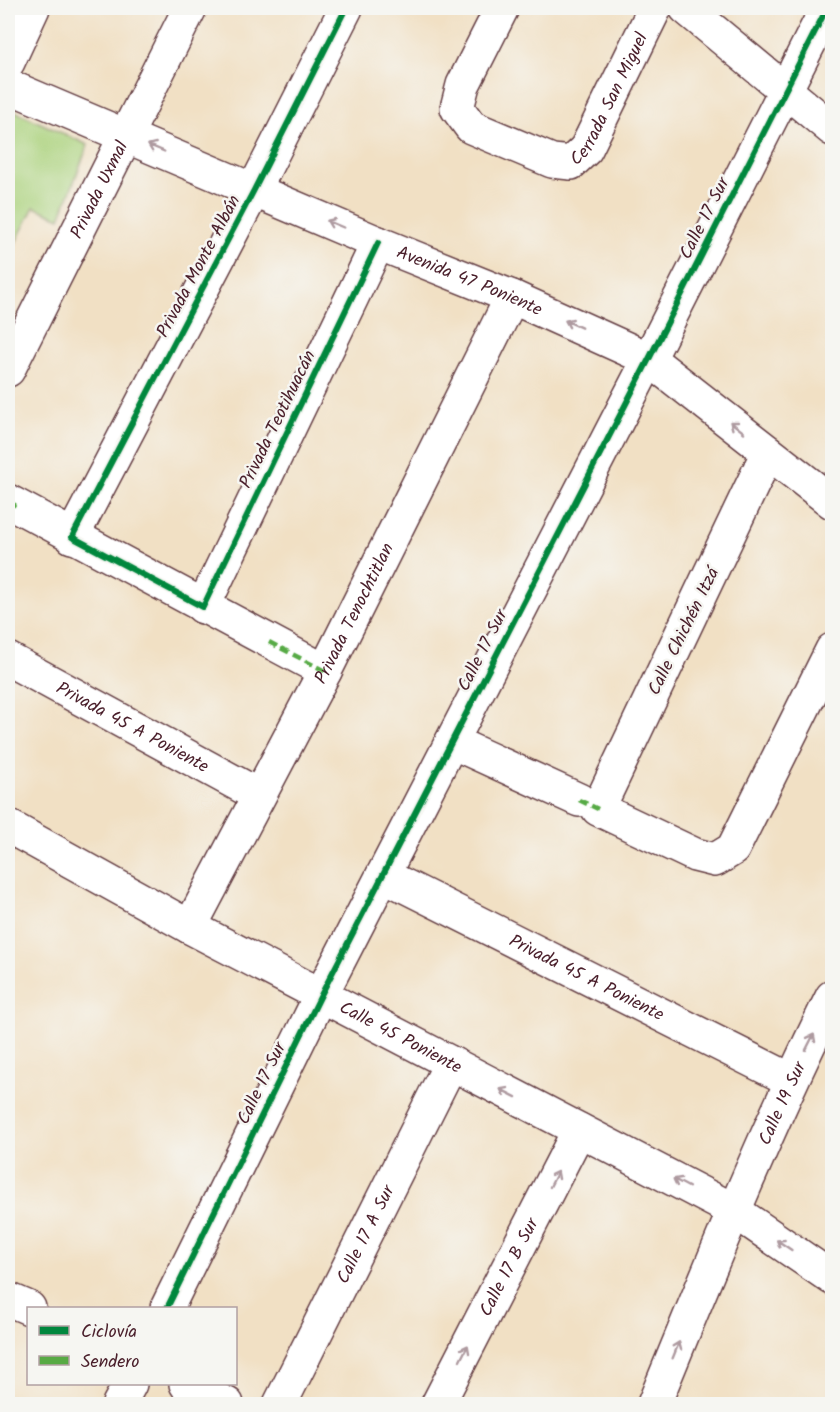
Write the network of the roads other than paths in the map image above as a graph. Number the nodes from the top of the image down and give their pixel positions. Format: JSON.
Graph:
{"nodes":[{"id":1,"x":33,"y":8,"type":"edge"},
{"id":2,"x":190,"y":8,"type":"edge"},
{"id":3,"x":346,"y":8,"type":"edge"},
{"id":4,"x":502,"y":8,"type":"edge"},
{"id":5,"x":655,"y":8,"type":"edge"},
{"id":6,"x":686,"y":8,"type":"edge"},
{"id":7,"x":827,"y":8,"type":"edge"},
{"id":8,"x":8,"y":62,"type":"edge"},
{"id":9,"x":8,"y":86,"type":"edge"},
{"id":10,"x":786,"y":89,"type":"junction"},
{"id":11,"x":832,"y":129,"type":"edge"},
{"id":12,"x":125,"y":135,"type":"junction"},
{"id":13,"x":254,"y":190,"type":"junction"},
{"id":14,"x":378,"y":243,"type":"junction"},
{"id":15,"x":512,"y":297,"type":"junction"},
{"id":16,"x":649,"y":359,"type":"junction"},
{"id":17,"x":8,"y":370,"type":"edge"},
{"id":18,"x":768,"y":452,"type":"junction"},
{"id":19,"x":832,"y":502,"type":"edge"},
{"id":20,"x":13,"y":504,"type":"edge"},
{"id":21,"x":72,"y":537,"type":"junction"},
{"id":22,"x":203,"y":607,"type":"junction"},
{"id":23,"x":832,"y":650,"type":"edge"},
{"id":24,"x":8,"y":659,"type":"edge"},
{"id":25,"x":325,"y":671,"type":"junction"},
{"id":26,"x":452,"y":742,"type":"junction"},
{"id":27,"x":258,"y":795,"type":"junction"},
{"id":28,"x":588,"y":804,"type":"junction"},
{"id":29,"x":8,"y":826,"type":"edge"},
{"id":30,"x":383,"y":875,"type":"junction"},
{"id":31,"x":190,"y":927,"type":"junction"},
{"id":32,"x":321,"y":995,"type":"junction"},
{"id":33,"x":832,"y":997,"type":"edge"},
{"id":34,"x":451,"y":1063,"type":"junction"},
{"id":35,"x":791,"y":1080,"type":"junction"},
{"id":36,"x":579,"y":1130,"type":"junction"},
{"id":37,"x":733,"y":1210,"type":"junction"},
{"id":38,"x":832,"y":1278,"type":"edge"},
{"id":39,"x":8,"y":1299,"type":"edge"},
{"id":40,"x":27,"y":1307,"type":"edge"},
{"id":41,"x":167,"y":1307,"type":"edge"},
{"id":42,"x":129,"y":1385,"type":"edge"},
{"id":43,"x":190,"y":1385,"type":"edge"},
{"id":44,"x":119,"y":1404,"type":"edge"},
{"id":45,"x":227,"y":1404,"type":"edge"},
{"id":46,"x":280,"y":1404,"type":"edge"},
{"id":47,"x":438,"y":1404,"type":"edge"},
{"id":48,"x":654,"y":1404,"type":"edge"}],
"edges":[{"from":1,"to":8,"type":"street"},
{"from":2,"to":12,"type":"street","name":"Privada Uxmal"},
{"from":3,"to":13,"type":"street","name":"Privada Monte Albán"},
{"from":4,"to":5,"type":"street","name":"Cerrada San Miguel"},
{"from":6,"to":10,"type":"street"},
{"from":7,"to":10,"type":"street","name":"Calle 17 Sur"},
{"from":9,"to":12,"type":"street","name":"Avenida 47 Poniente"},
{"from":10,"to":11,"type":"street"},
{"from":10,"to":16,"type":"street","name":"Calle 17 Sur"},
{"from":13,"to":12,"type":"street","name":"Avenida 47 Poniente","one_way":true},
{"from":12,"to":17,"type":"street","name":"Privada Uxmal"},
{"from":14,"to":13,"type":"street","name":"Avenida 47 Poniente","one_way":true},
{"from":13,"to":21,"type":"street","name":"Privada Monte Albán"},
{"from":14,"to":15,"type":"street","name":"Avenida 47 Poniente"},
{"from":14,"to":22,"type":"street","name":"Privada Teotihuacán"},
{"from":16,"to":15,"type":"street","name":"Avenida 47 Poniente","one_way":true},
{"from":15,"to":25,"type":"street","name":"Privada Tenochtitlan"},
{"from":18,"to":16,"type":"street","name":"Avenida 47 Poniente","one_way":true},
{"from":16,"to":26,"type":"street","name":"Calle 17 Sur"},
{"from":18,"to":19,"type":"street","name":"Avenida 47 Poniente"},
{"from":18,"to":28,"type":"street","name":"Calle Chichén Itzá"},
{"from":20,"to":21,"type":"street"},
{"from":21,"to":22,"type":"street"},
{"from":22,"to":25,"type":"street"},
{"from":23,"to":28,"type":"street"},
{"from":24,"to":27,"type":"street","name":"Privada 45 A Poniente"},
{"from":25,"to":27,"type":"street","name":"Privada Tenochtitlan"},
{"from":26,"to":28,"type":"street"},
{"from":26,"to":30,"type":"street","name":"Calle 17 Sur"},
{"from":27,"to":31,"type":"street","name":"Privada Tenochtitlan"},
{"from":29,"to":31,"type":"street","name":"Calle 45 Poniente"},
{"from":30,"to":32,"type":"street","name":"Calle 17 Sur"},
{"from":30,"to":35,"type":"street","name":"Privada 45 A Poniente"},
{"from":31,"to":32,"type":"street","name":"Calle 45 Poniente"},
{"from":32,"to":34,"type":"street","name":"Calle 45 Poniente"},
{"from":32,"to":41,"type":"street","name":"Calle 17 Sur"},
{"from":35,"to":33,"type":"street","name":"Calle 19 Sur","one_way":true},
{"from":36,"to":34,"type":"street","name":"Calle 45 Poniente","one_way":true},
{"from":34,"to":46,"type":"street","name":"Calle 17 A Sur"},
{"from":35,"to":37,"type":"street","name":"Calle 19 Sur"},
{"from":37,"to":36,"type":"street","name":"Calle 45 Poniente","one_way":true},
{"from":47,"to":36,"type":"street","name":"Calle 17 B Sur","one_way":true},
{"from":38,"to":37,"type":"street","one_way":true},
{"from":48,"to":37,"type":"street","name":"Calle 19 Sur","one_way":true},
{"from":39,"to":40,"type":"street"},
{"from":42,"to":44,"type":"street"},
{"from":43,"to":45,"type":"street"}]}
